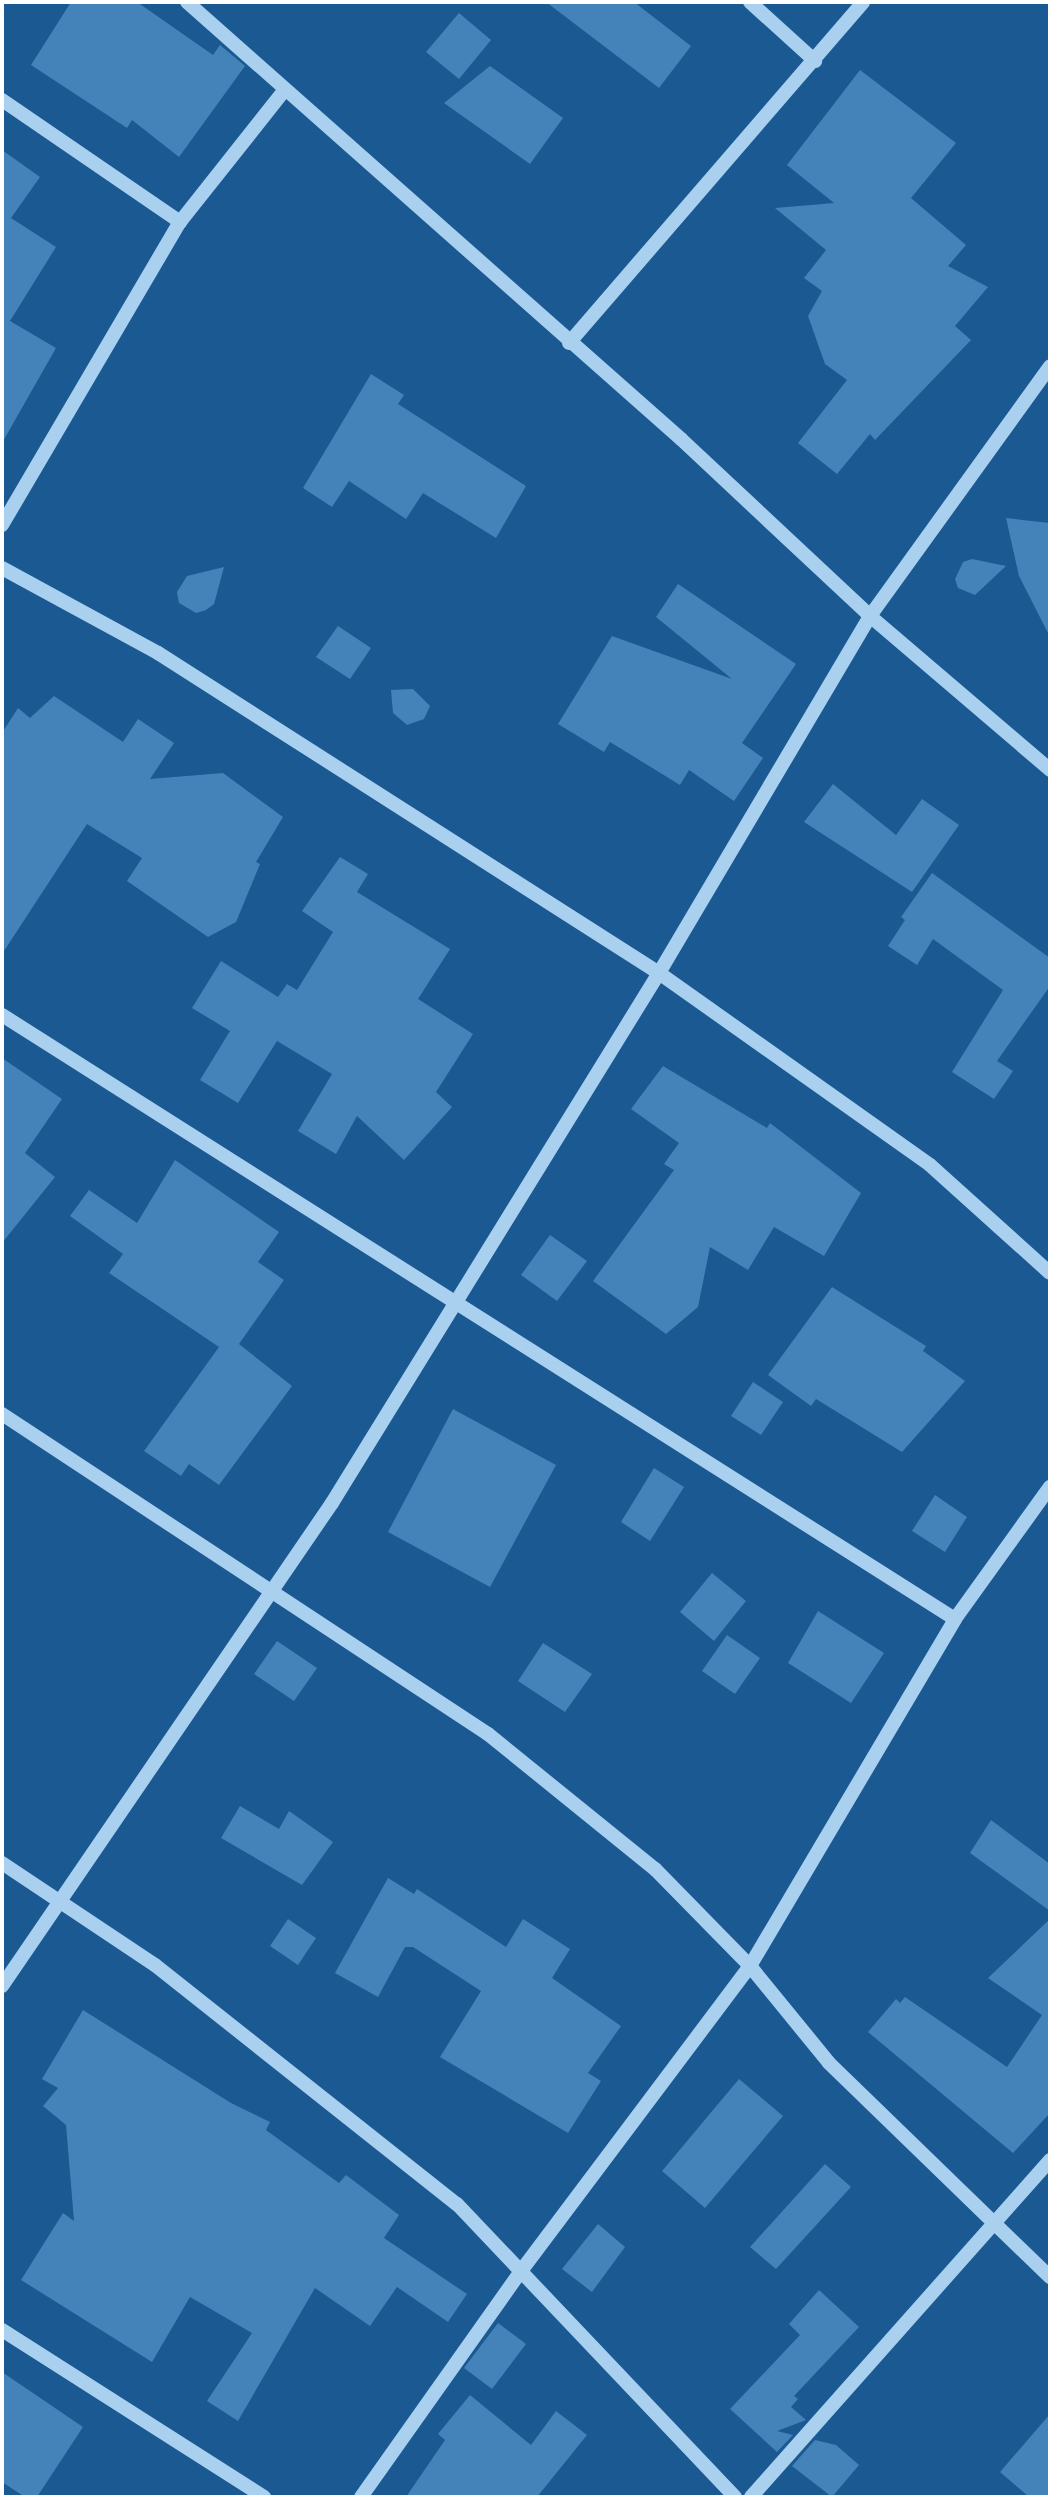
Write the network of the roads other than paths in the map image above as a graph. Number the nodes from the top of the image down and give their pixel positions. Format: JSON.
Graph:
{"nodes":[{"id":1,"x":187,"y":2,"type":"edge"},
{"id":2,"x":750,"y":2,"type":"edge"},
{"id":3,"x":863,"y":2,"type":"edge"},
{"id":4,"x":815,"y":61,"type":"junction"},
{"id":5,"x":283,"y":92,"type":"junction"},
{"id":6,"x":2,"y":100,"type":"edge"},
{"id":7,"x":180,"y":222,"type":"junction"},
{"id":8,"x":569,"y":343,"type":"junction"},
{"id":9,"x":1050,"y":366,"type":"edge"},
{"id":10,"x":2,"y":525,"type":"edge"},
{"id":11,"x":2,"y":568,"type":"edge"},
{"id":12,"x":870,"y":616,"type":"junction"},
{"id":13,"x":1050,"y":770,"type":"edge"},
{"id":14,"x":659,"y":973,"type":"junction"},
{"id":15,"x":2,"y":1015,"type":"edge"},
{"id":16,"x":1050,"y":1273,"type":"edge"},
{"id":17,"x":454,"y":1304,"type":"junction"},
{"id":18,"x":2,"y":1414,"type":"edge"},
{"id":19,"x":1050,"y":1487,"type":"edge"},
{"id":20,"x":273,"y":1591,"type":"junction"},
{"id":21,"x":955,"y":1619,"type":"junction"},
{"id":22,"x":2,"y":1863,"type":"edge"},
{"id":23,"x":60,"y":1899,"type":"junction"},
{"id":24,"x":750,"y":1966,"type":"junction"},
{"id":25,"x":2,"y":1986,"type":"edge"},
{"id":26,"x":1050,"y":2160,"type":"edge"},
{"id":27,"x":996,"y":2226,"type":"junction"},
{"id":28,"x":521,"y":2271,"type":"junction"},
{"id":29,"x":1050,"y":2277,"type":"edge"},
{"id":30,"x":2,"y":2330,"type":"edge"},
{"id":31,"x":264,"y":2497,"type":"edge"},
{"id":32,"x":361,"y":2497,"type":"edge"},
{"id":33,"x":735,"y":2497,"type":"edge"},
{"id":34,"x":751,"y":2497,"type":"edge"}],
"edges":[{"from":1,"to":5,"type":"street"},
{"from":2,"to":4,"type":"street"},
{"from":3,"to":4,"type":"street"},
{"from":4,"to":8,"type":"street"},
{"from":5,"to":7,"type":"street"},
{"from":5,"to":8,"type":"street"},
{"from":6,"to":7,"type":"street"},
{"from":7,"to":10,"type":"street"},
{"from":8,"to":12,"type":"street"},
{"from":9,"to":12,"type":"street"},
{"from":11,"to":14,"type":"street"},
{"from":12,"to":13,"type":"street"},
{"from":12,"to":14,"type":"street"},
{"from":14,"to":16,"type":"street"},
{"from":14,"to":17,"type":"street"},
{"from":15,"to":17,"type":"street"},
{"from":17,"to":20,"type":"street"},
{"from":17,"to":21,"type":"street"},
{"from":18,"to":20,"type":"street"},
{"from":19,"to":21,"type":"street"},
{"from":20,"to":23,"type":"street"},
{"from":20,"to":24,"type":"street"},
{"from":21,"to":24,"type":"street"},
{"from":22,"to":23,"type":"street"},
{"from":23,"to":25,"type":"street"},
{"from":23,"to":28,"type":"street"},
{"from":24,"to":27,"type":"street"},
{"from":24,"to":28,"type":"street"},
{"from":26,"to":27,"type":"street"},
{"from":27,"to":29,"type":"street"},
{"from":27,"to":34,"type":"street"},
{"from":28,"to":32,"type":"street"},
{"from":28,"to":33,"type":"street"},
{"from":30,"to":31,"type":"street"}]}
